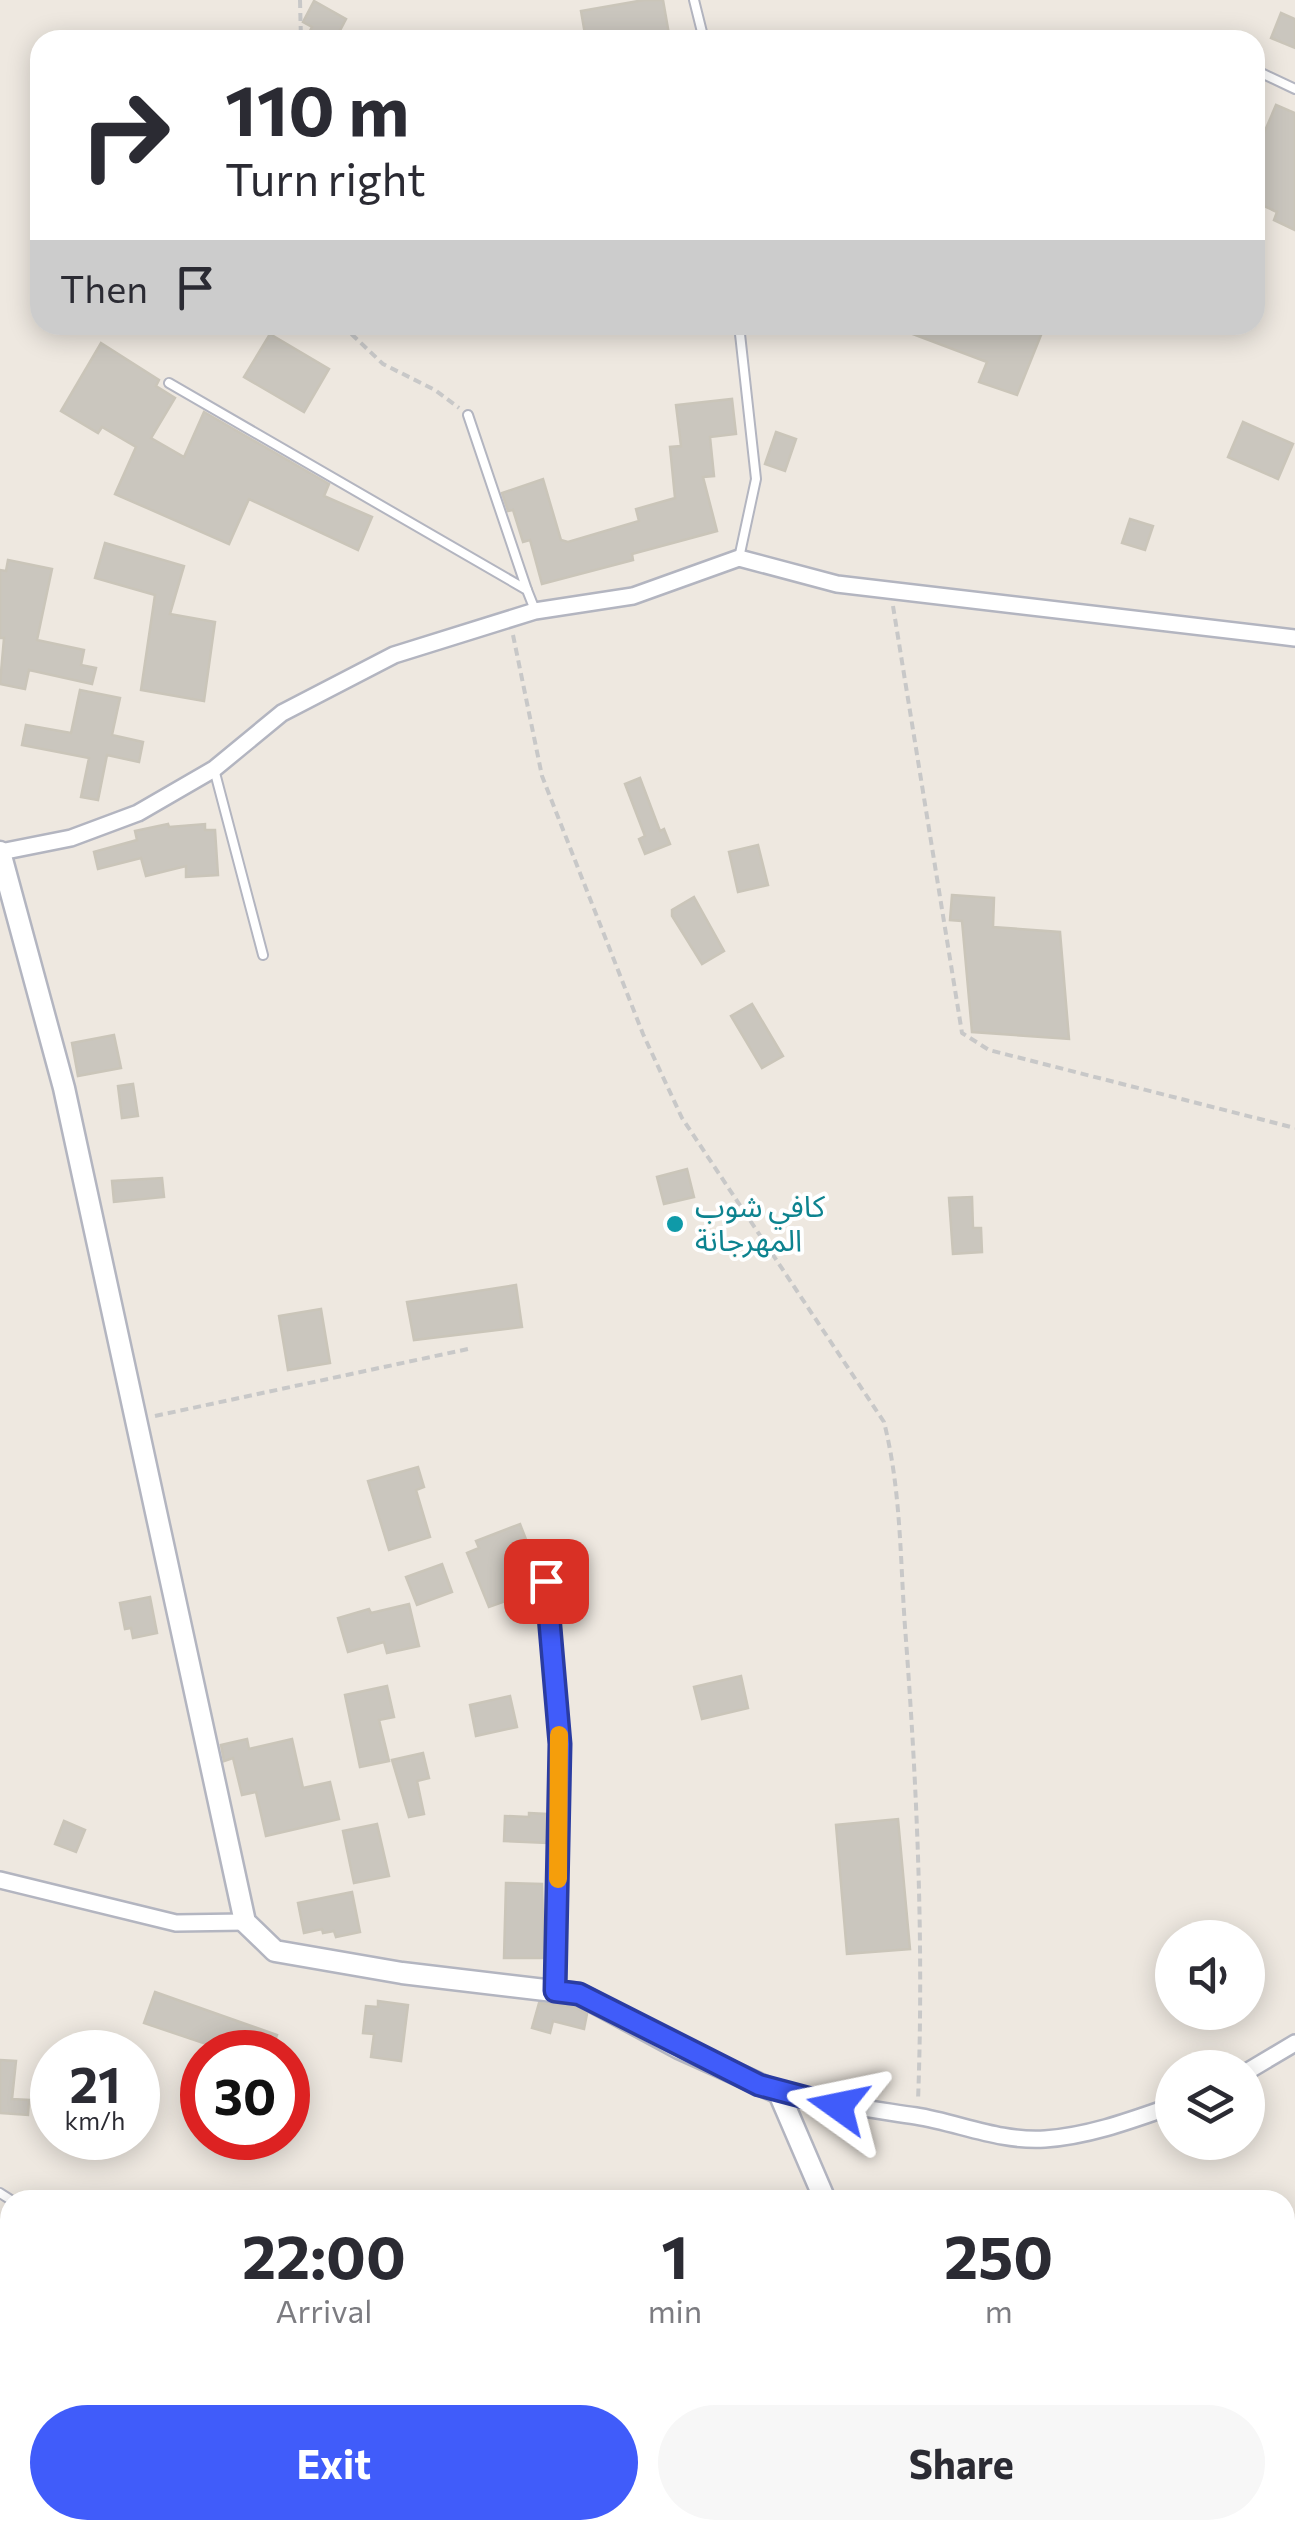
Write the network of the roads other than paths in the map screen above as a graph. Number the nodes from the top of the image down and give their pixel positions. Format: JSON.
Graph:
{"nodes":[{"id":1,"x":694,"y":0,"type":"edge"},
{"id":2,"x":702,"y":30,"type":"edge"},
{"id":3,"x":1265,"y":75,"type":"edge"},
{"id":4,"x":1295,"y":89,"type":"edge"},
{"id":5,"x":740,"y":335,"type":"edge"},
{"id":6,"x":169,"y":383,"type":"dead end"},
{"id":7,"x":468,"y":415,"type":"road end"},
{"id":8,"x":738,"y":558,"type":"junction"},
{"id":9,"x":527,"y":590,"type":"junction"},
{"id":10,"x":535,"y":612,"type":"junction"},
{"id":11,"x":1295,"y":638,"type":"edge"},
{"id":12,"x":214,"y":769,"type":"junction"},
{"id":13,"x":0,"y":852,"type":"edge"},
{"id":14,"x":263,"y":955,"type":"dead end"},
{"id":15,"x":546,"y":1581,"type":"dead end"},
{"id":16,"x":0,"y":1880,"type":"edge"},
{"id":17,"x":245,"y":1922,"type":"junction"},
{"id":18,"x":555,"y":1991,"type":"junction"},
{"id":19,"x":1295,"y":2043,"type":"edge"},
{"id":20,"x":1265,"y":2061,"type":"edge"},
{"id":21,"x":779,"y":2093,"type":"junction"},
{"id":22,"x":1155,"y":2111,"type":"edge"},
{"id":23,"x":821,"y":2190,"type":"edge"}],
"edges":[{"from":1,"to":2,"type":"lane"},
{"from":3,"to":4,"type":"lane"},
{"from":5,"to":8,"type":"lane"},
{"from":6,"to":9,"type":"lane"},
{"from":7,"to":9,"type":"lane"},
{"from":8,"to":10,"type":"street"},
{"from":8,"to":11,"type":"street"},
{"from":9,"to":10,"type":"lane"},
{"from":10,"to":12,"type":"street"},
{"from":12,"to":13,"type":"street"},
{"from":12,"to":14,"type":"lane"},
{"from":13,"to":17,"type":"street"},
{"from":15,"to":18,"type":"street"},
{"from":16,"to":17,"type":"street"},
{"from":17,"to":18,"type":"street"},
{"from":18,"to":21,"type":"street"},
{"from":19,"to":20,"type":"street"},
{"from":21,"to":22,"type":"street"},
{"from":21,"to":23,"type":"street"}]}
